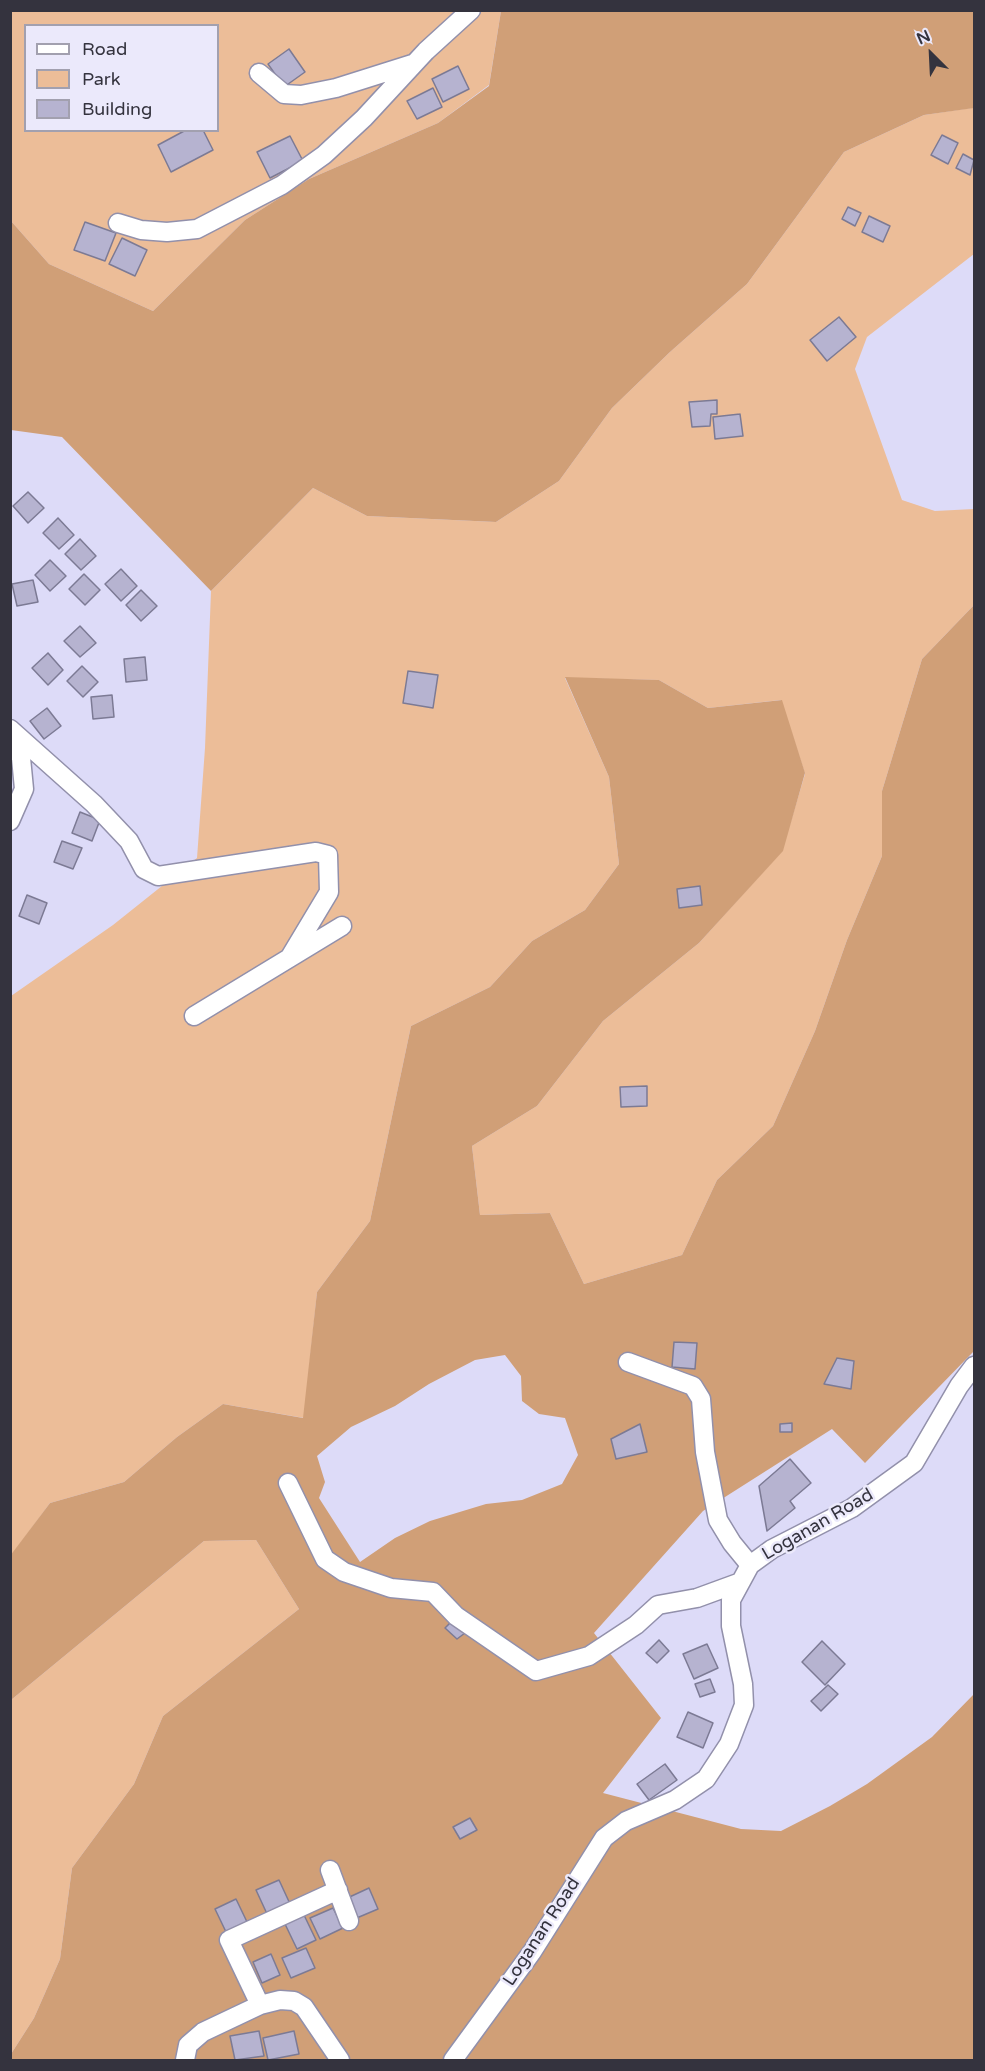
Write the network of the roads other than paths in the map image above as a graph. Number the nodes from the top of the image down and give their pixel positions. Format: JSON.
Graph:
{"nodes":[{"id":1,"x":471,"y":10,"type":"edge"},
{"id":2,"x":414,"y":64,"type":"junction"},
{"id":3,"x":258,"y":73,"type":"dead end"},
{"id":4,"x":118,"y":223,"type":"dead end"},
{"id":5,"x":10,"y":731,"type":"edge"},
{"id":6,"x":10,"y":821,"type":"edge"},
{"id":7,"x":342,"y":926,"type":"dead end"},
{"id":8,"x":290,"y":957,"type":"junction"},
{"id":9,"x":194,"y":1016,"type":"dead end"},
{"id":10,"x":628,"y":1362,"type":"dead end"},
{"id":11,"x":975,"y":1366,"type":"edge"},
{"id":12,"x":288,"y":1483,"type":"dead end"},
{"id":13,"x":750,"y":1565,"type":"junction"},
{"id":14,"x":738,"y":1582,"type":"junction"},
{"id":15,"x":330,"y":1870,"type":"dead end"},
{"id":16,"x":338,"y":1890,"type":"junction"},
{"id":17,"x":349,"y":1921,"type":"dead end"},
{"id":18,"x":260,"y":2005,"type":"junction"},
{"id":19,"x":184,"y":2061,"type":"edge"},
{"id":20,"x":340,"y":2061,"type":"edge"},
{"id":21,"x":453,"y":2061,"type":"edge"}],
"edges":[{"from":1,"to":2,"type":"street"},
{"from":2,"to":3,"type":"street"},
{"from":2,"to":4,"type":"street"},
{"from":5,"to":6,"type":"street"},
{"from":5,"to":8,"type":"street"},
{"from":7,"to":8,"type":"street"},
{"from":8,"to":9,"type":"street"},
{"from":10,"to":13,"type":"street"},
{"from":11,"to":13,"type":"street","name":"Loganan Road"},
{"from":12,"to":14,"type":"street"},
{"from":13,"to":14,"type":"street","name":"Loganan Road"},
{"from":14,"to":21,"type":"street","name":"Loganan Road"},
{"from":15,"to":16,"type":"street"},
{"from":16,"to":17,"type":"street"},
{"from":16,"to":18,"type":"street"},
{"from":18,"to":19,"type":"street"},
{"from":18,"to":20,"type":"street"}]}
